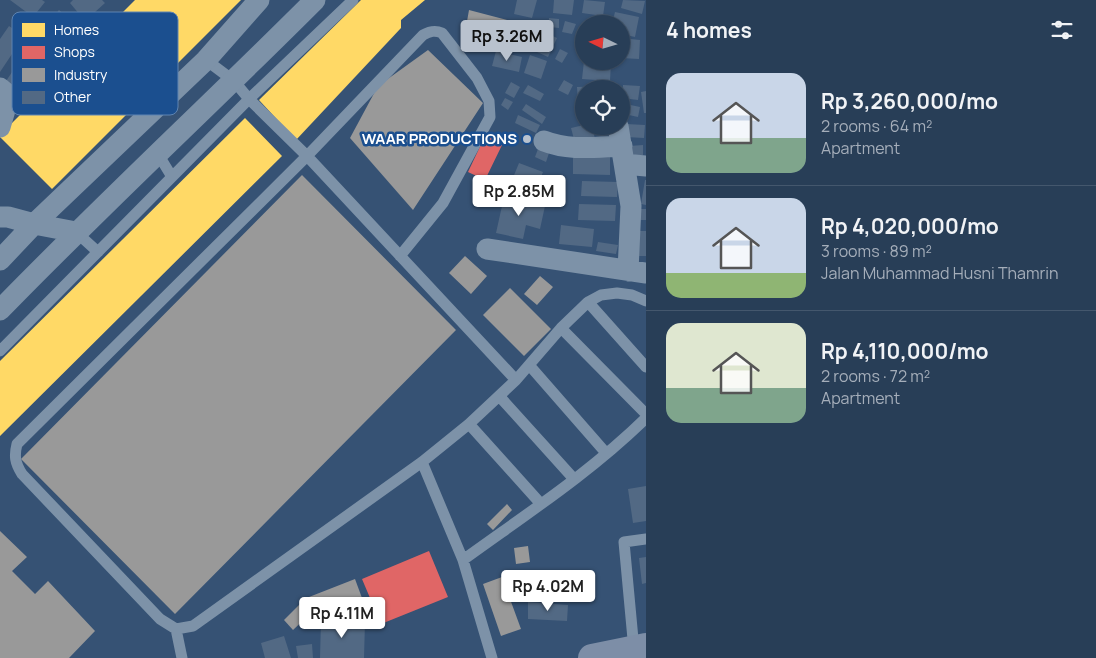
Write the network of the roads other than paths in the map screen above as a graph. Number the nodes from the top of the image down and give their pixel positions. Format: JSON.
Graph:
{"nodes":[{"id":1,"x":260,"y":0,"type":"edge"},
{"id":2,"x":315,"y":0,"type":"edge"},
{"id":3,"x":353,"y":0,"type":"edge"},
{"id":4,"x":206,"y":60,"type":"junction"},
{"id":5,"x":234,"y":80,"type":"junction"},
{"id":6,"x":178,"y":87,"type":"edge"},
{"id":7,"x":0,"y":88,"type":"edge"},
{"id":8,"x":249,"y":98,"type":"junction"},
{"id":9,"x":148,"y":115,"type":"edge"},
{"id":10,"x":0,"y":127,"type":"edge"},
{"id":11,"x":544,"y":141,"type":"dead end"},
{"id":12,"x":622,"y":146,"type":"edge"},
{"id":13,"x":158,"y":154,"type":"junction"},
{"id":14,"x":306,"y":156,"type":"junction"},
{"id":15,"x":646,"y":166,"type":"edge"},
{"id":16,"x":172,"y":176,"type":"junction"},
{"id":17,"x":3,"y":212,"type":"edge"},
{"id":18,"x":34,"y":224,"type":"junction"},
{"id":19,"x":76,"y":232,"type":"junction"},
{"id":20,"x":487,"y":249,"type":"dead end"},
{"id":21,"x":98,"y":252,"type":"junction"},
{"id":22,"x":400,"y":256,"type":"junction"},
{"id":23,"x":0,"y":260,"type":"edge"},
{"id":24,"x":637,"y":272,"type":"edge"},
{"id":25,"x":646,"y":300,"type":"edge"},
{"id":26,"x":588,"y":302,"type":"junction"},
{"id":27,"x":0,"y":310,"type":"edge"},
{"id":28,"x":561,"y":328,"type":"junction"},
{"id":29,"x":0,"y":351,"type":"edge"},
{"id":30,"x":530,"y":366,"type":"junction"},
{"id":31,"x":646,"y":367,"type":"edge"},
{"id":32,"x":516,"y":380,"type":"junction"},
{"id":33,"x":500,"y":397,"type":"junction"},
{"id":34,"x":646,"y":416,"type":"edge"},
{"id":35,"x":468,"y":424,"type":"junction"},
{"id":36,"x":606,"y":453,"type":"junction"},
{"id":37,"x":422,"y":462,"type":"junction"},
{"id":38,"x":574,"y":479,"type":"junction"},
{"id":39,"x":541,"y":504,"type":"junction"},
{"id":40,"x":646,"y":539,"type":"edge"},
{"id":41,"x":463,"y":560,"type":"junction"},
{"id":42,"x":176,"y":629,"type":"junction"},
{"id":43,"x":640,"y":648,"type":"edge"},
{"id":44,"x":182,"y":658,"type":"edge"},
{"id":45,"x":492,"y":658,"type":"edge"},
{"id":46,"x":592,"y":658,"type":"edge"}],
"edges":[{"from":1,"to":4,"type":"street"},
{"from":2,"to":5,"type":"street"},
{"from":3,"to":8,"type":"lane"},
{"from":4,"to":5,"type":"lane"},
{"from":4,"to":6,"type":"street"},
{"from":5,"to":8,"type":"lane"},
{"from":5,"to":13,"type":"street"},
{"from":7,"to":10,"type":"street"},
{"from":8,"to":14,"type":"lane"},
{"from":8,"to":16,"type":"lane"},
{"from":9,"to":18,"type":"street"},
{"from":11,"to":12,"type":"street"},
{"from":12,"to":15,"type":"street"},
{"from":12,"to":24,"type":"street"},
{"from":13,"to":16,"type":"lane"},
{"from":13,"to":19,"type":"street"},
{"from":14,"to":22,"type":"lane"},
{"from":14,"to":22,"type":"lane"},
{"from":14,"to":42,"type":"lane"},
{"from":16,"to":21,"type":"lane"},
{"from":17,"to":18,"type":"street"},
{"from":18,"to":19,"type":"street"},
{"from":18,"to":23,"type":"street"},
{"from":19,"to":21,"type":"lane"},
{"from":19,"to":27,"type":"street"},
{"from":20,"to":24,"type":"street"},
{"from":21,"to":29,"type":"lane"},
{"from":22,"to":32,"type":"lane"},
{"from":25,"to":26,"type":"lane"},
{"from":26,"to":28,"type":"lane"},
{"from":26,"to":31,"type":"lane"},
{"from":28,"to":30,"type":"lane"},
{"from":28,"to":34,"type":"lane"},
{"from":30,"to":32,"type":"lane"},
{"from":30,"to":36,"type":"lane"},
{"from":32,"to":33,"type":"lane"},
{"from":33,"to":35,"type":"lane"},
{"from":33,"to":38,"type":"lane"},
{"from":34,"to":36,"type":"lane"},
{"from":35,"to":37,"type":"lane"},
{"from":35,"to":39,"type":"lane"},
{"from":36,"to":38,"type":"lane"},
{"from":37,"to":41,"type":"lane"},
{"from":37,"to":42,"type":"lane"},
{"from":38,"to":39,"type":"lane"},
{"from":39,"to":41,"type":"lane"},
{"from":40,"to":43,"type":"lane"},
{"from":41,"to":45,"type":"lane"},
{"from":42,"to":44,"type":"lane"},
{"from":43,"to":46,"type":"main road"}]}
